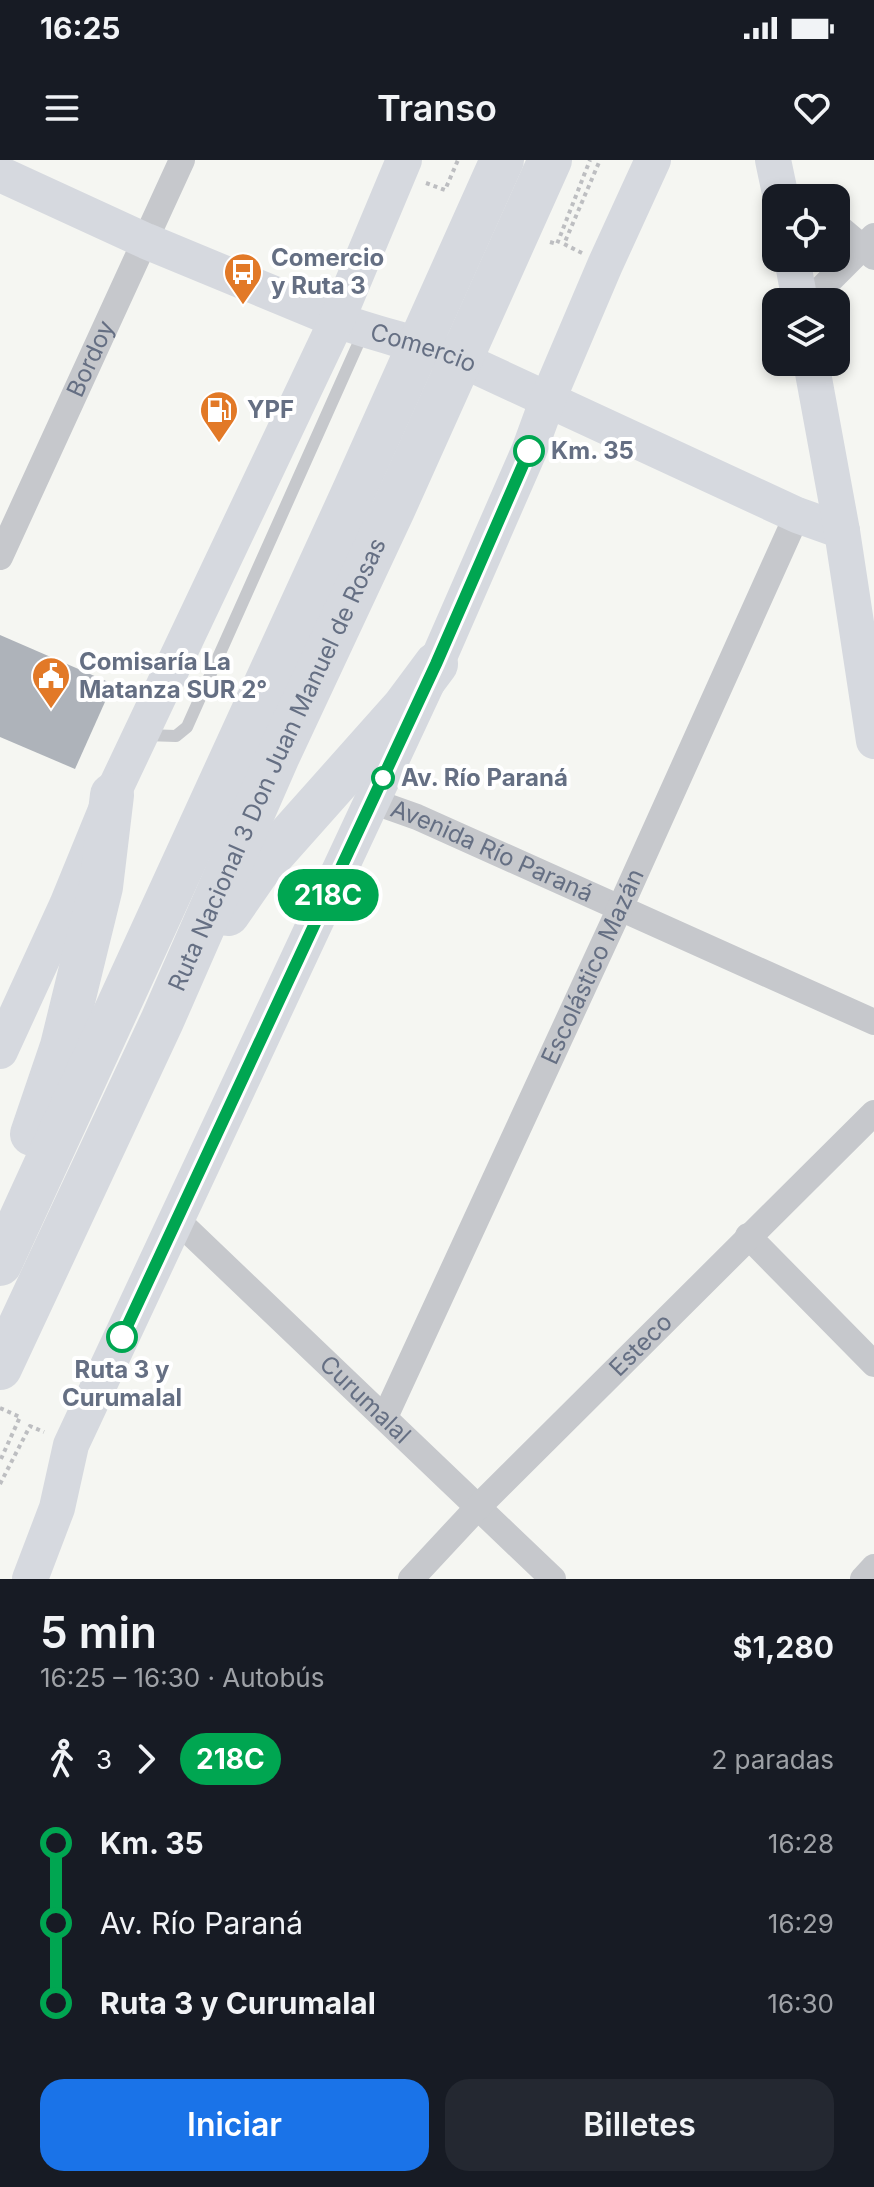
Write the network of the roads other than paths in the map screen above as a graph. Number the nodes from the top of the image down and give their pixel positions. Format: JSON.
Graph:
{"nodes":[{"id":1,"x":182,"y":160,"type":"edge"},
{"id":2,"x":502,"y":160,"type":"edge"},
{"id":3,"x":550,"y":160,"type":"edge"},
{"id":4,"x":653,"y":160,"type":"edge"},
{"id":5,"x":401,"y":166,"type":"edge"},
{"id":6,"x":0,"y":174,"type":"edge"},
{"id":7,"x":850,"y":234,"type":"edge"},
{"id":8,"x":146,"y":241,"type":"junction"},
{"id":9,"x":870,"y":247,"type":"edge"},
{"id":10,"x":824,"y":288,"type":"edge"},
{"id":11,"x":350,"y":325,"type":"junction"},
{"id":12,"x":420,"y":344,"type":"junction"},
{"id":13,"x":460,"y":359,"type":"junction"},
{"id":14,"x":814,"y":376,"type":"edge"},
{"id":15,"x":548,"y":399,"type":"junction"},
{"id":16,"x":797,"y":515,"type":"junction"},
{"id":17,"x":842,"y":531,"type":"junction"},
{"id":18,"x":0,"y":557,"type":"edge"},
{"id":19,"x":436,"y":664,"type":"junction"},
{"id":20,"x":870,"y":682,"type":"edge"},
{"id":21,"x":874,"y":741,"type":"edge"},
{"id":22,"x":112,"y":795,"type":"junction"},
{"id":23,"x":372,"y":801,"type":"junction"},
{"id":24,"x":620,"y":908,"type":"junction"},
{"id":25,"x":162,"y":1021,"type":"junction"},
{"id":26,"x":874,"y":1022,"type":"edge"},
{"id":27,"x":0,"y":1051,"type":"edge"},
{"id":28,"x":874,"y":1113,"type":"edge"},
{"id":29,"x":177,"y":1220,"type":"junction"},
{"id":30,"x":0,"y":1221,"type":"edge"},
{"id":31,"x":748,"y":1236,"type":"junction"},
{"id":32,"x":0,"y":1264,"type":"edge"},
{"id":33,"x":874,"y":1364,"type":"edge"},
{"id":34,"x":0,"y":1368,"type":"edge"},
{"id":35,"x":385,"y":1417,"type":"junction"},
{"id":36,"x":479,"y":1506,"type":"junction"},
{"id":37,"x":874,"y":1567,"type":"edge"},
{"id":38,"x":34,"y":1577,"type":"edge"},
{"id":39,"x":411,"y":1579,"type":"edge"},
{"id":40,"x":553,"y":1579,"type":"edge"},
{"id":41,"x":863,"y":1579,"type":"edge"}],
"edges":[{"from":1,"to":8,"type":"street","name":"Bordoy"},
{"from":2,"to":12,"type":"highway","name":"Ruta Nacional 3 Don Juan Manuel de Rosas"},
{"from":3,"to":13,"type":"highway","name":"Ruta Nacional 3 Don Juan Manuel de Rosas"},
{"from":4,"to":15,"type":"street"},
{"from":5,"to":11,"type":"street"},
{"from":6,"to":8,"type":"street","name":"Comercio"},
{"from":7,"to":9,"type":"street"},
{"from":8,"to":11,"type":"street","name":"Comercio"},
{"from":8,"to":18,"type":"street","name":"Bordoy"},
{"from":9,"to":10,"type":"street"},
{"from":11,"to":12,"type":"street","name":"Comercio"},
{"from":11,"to":22,"type":"street"},
{"from":12,"to":13,"type":"street","name":"Comercio"},
{"from":12,"to":32,"type":"highway","name":"Ruta Nacional 3 Don Juan Manuel de Rosas"},
{"from":13,"to":15,"type":"street","name":"Comercio"},
{"from":13,"to":25,"type":"highway","name":"Ruta Nacional 3 Don Juan Manuel de Rosas"},
{"from":14,"to":17,"type":"street"},
{"from":15,"to":16,"type":"street","name":"Comercio"},
{"from":15,"to":19,"type":"street"},
{"from":16,"to":17,"type":"street","name":"Comercio"},
{"from":16,"to":24,"type":"street","name":"Escolástico Mazán"},
{"from":17,"to":20,"type":"street"},
{"from":19,"to":23,"type":"street"},
{"from":19,"to":25,"type":"highway"},
{"from":20,"to":21,"type":"street"},
{"from":22,"to":27,"type":"street"},
{"from":22,"to":30,"type":"highway"},
{"from":23,"to":24,"type":"street","name":"Avenida Río Paraná"},
{"from":23,"to":29,"type":"street"},
{"from":24,"to":26,"type":"street","name":"Avenida Río Paraná"},
{"from":24,"to":35,"type":"street","name":"Escolástico Mazán"},
{"from":25,"to":34,"type":"highway","name":"Ruta Nacional 3 Don Juan Manuel de Rosas"},
{"from":28,"to":31,"type":"street","name":"Esteco"},
{"from":29,"to":35,"type":"street","name":"Curumalal"},
{"from":29,"to":38,"type":"street"},
{"from":31,"to":33,"type":"street"},
{"from":31,"to":36,"type":"street","name":"Esteco"},
{"from":35,"to":36,"type":"street","name":"Curumalal"},
{"from":36,"to":39,"type":"street","name":"Esteco"},
{"from":36,"to":40,"type":"street","name":"Curumalal"},
{"from":37,"to":41,"type":"street"}]}
